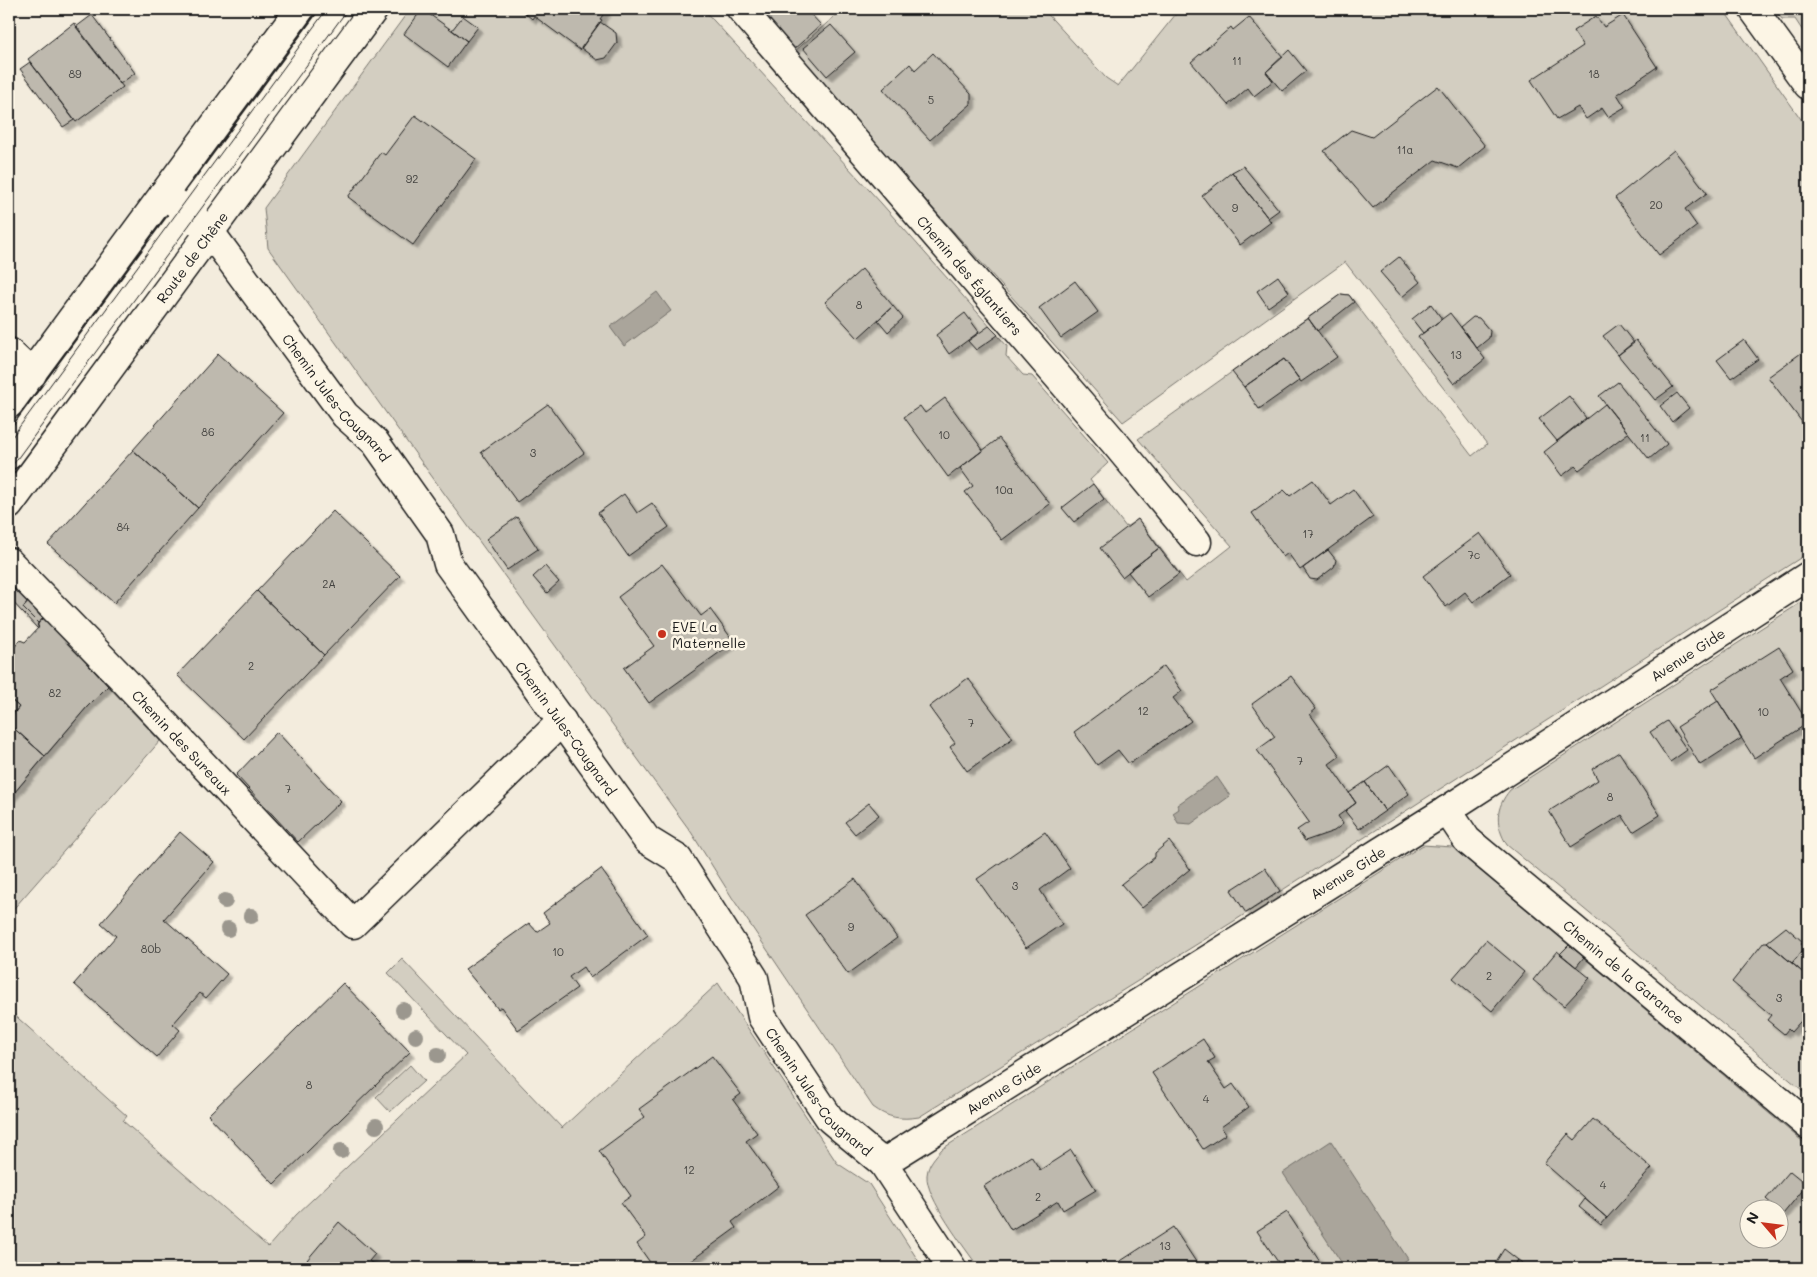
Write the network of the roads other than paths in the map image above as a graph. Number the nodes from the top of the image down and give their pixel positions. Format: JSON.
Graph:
{"nodes":[{"id":1,"x":300,"y":9,"type":"edge"},
{"id":2,"x":338,"y":9,"type":"edge"},
{"id":3,"x":374,"y":9,"type":"edge"},
{"id":4,"x":741,"y":9,"type":"edge"},
{"id":5,"x":1753,"y":9,"type":"edge"},
{"id":6,"x":1808,"y":85,"type":"edge"},
{"id":7,"x":164,"y":194,"type":"junction"},
{"id":8,"x":187,"y":214,"type":"junction"},
{"id":9,"x":210,"y":232,"type":"junction"},
{"id":10,"x":9,"y":352,"type":"edge"},
{"id":11,"x":32,"y":374,"type":"junction"},
{"id":12,"x":9,"y":404,"type":"edge"},
{"id":13,"x":9,"y":455,"type":"edge"},
{"id":14,"x":9,"y":505,"type":"edge"},
{"id":15,"x":1197,"y":542,"type":"dead end"},
{"id":16,"x":9,"y":562,"type":"edge"},
{"id":17,"x":1808,"y":576,"type":"edge"},
{"id":18,"x":562,"y":721,"type":"junction"},
{"id":19,"x":1447,"y":810,"type":"junction"},
{"id":20,"x":1808,"y":1126,"type":"edge"},
{"id":21,"x":883,"y":1164,"type":"junction"},
{"id":22,"x":952,"y":1268,"type":"edge"}],
"edges":[{"from":1,"to":7,"type":"street"},
{"from":2,"to":8,"type":"street"},
{"from":3,"to":9,"type":"street","name":"Route de Chêne"},
{"from":4,"to":15,"type":"street","name":"Chemin des Églantiers"},
{"from":5,"to":6,"type":"street"},
{"from":7,"to":8,"type":"street","name":"Chemin Jules-Cougnard"},
{"from":7,"to":11,"type":"street"},
{"from":8,"to":9,"type":"street","name":"Chemin Jules-Cougnard"},
{"from":8,"to":13,"type":"street"},
{"from":9,"to":14,"type":"street","name":"Route de Chêne"},
{"from":9,"to":18,"type":"street","name":"Chemin Jules-Cougnard"},
{"from":10,"to":11,"type":"street"},
{"from":11,"to":12,"type":"street"},
{"from":16,"to":18,"type":"street","name":"Chemin des Sureaux"},
{"from":17,"to":19,"type":"street","name":"Avenue Gide"},
{"from":18,"to":21,"type":"street","name":"Chemin Jules-Cougnard"},
{"from":19,"to":20,"type":"street","name":"Chemin de la Garance"},
{"from":19,"to":21,"type":"street","name":"Avenue Gide"},
{"from":21,"to":22,"type":"street","name":"Chemin Jules-Cougnard"}]}
